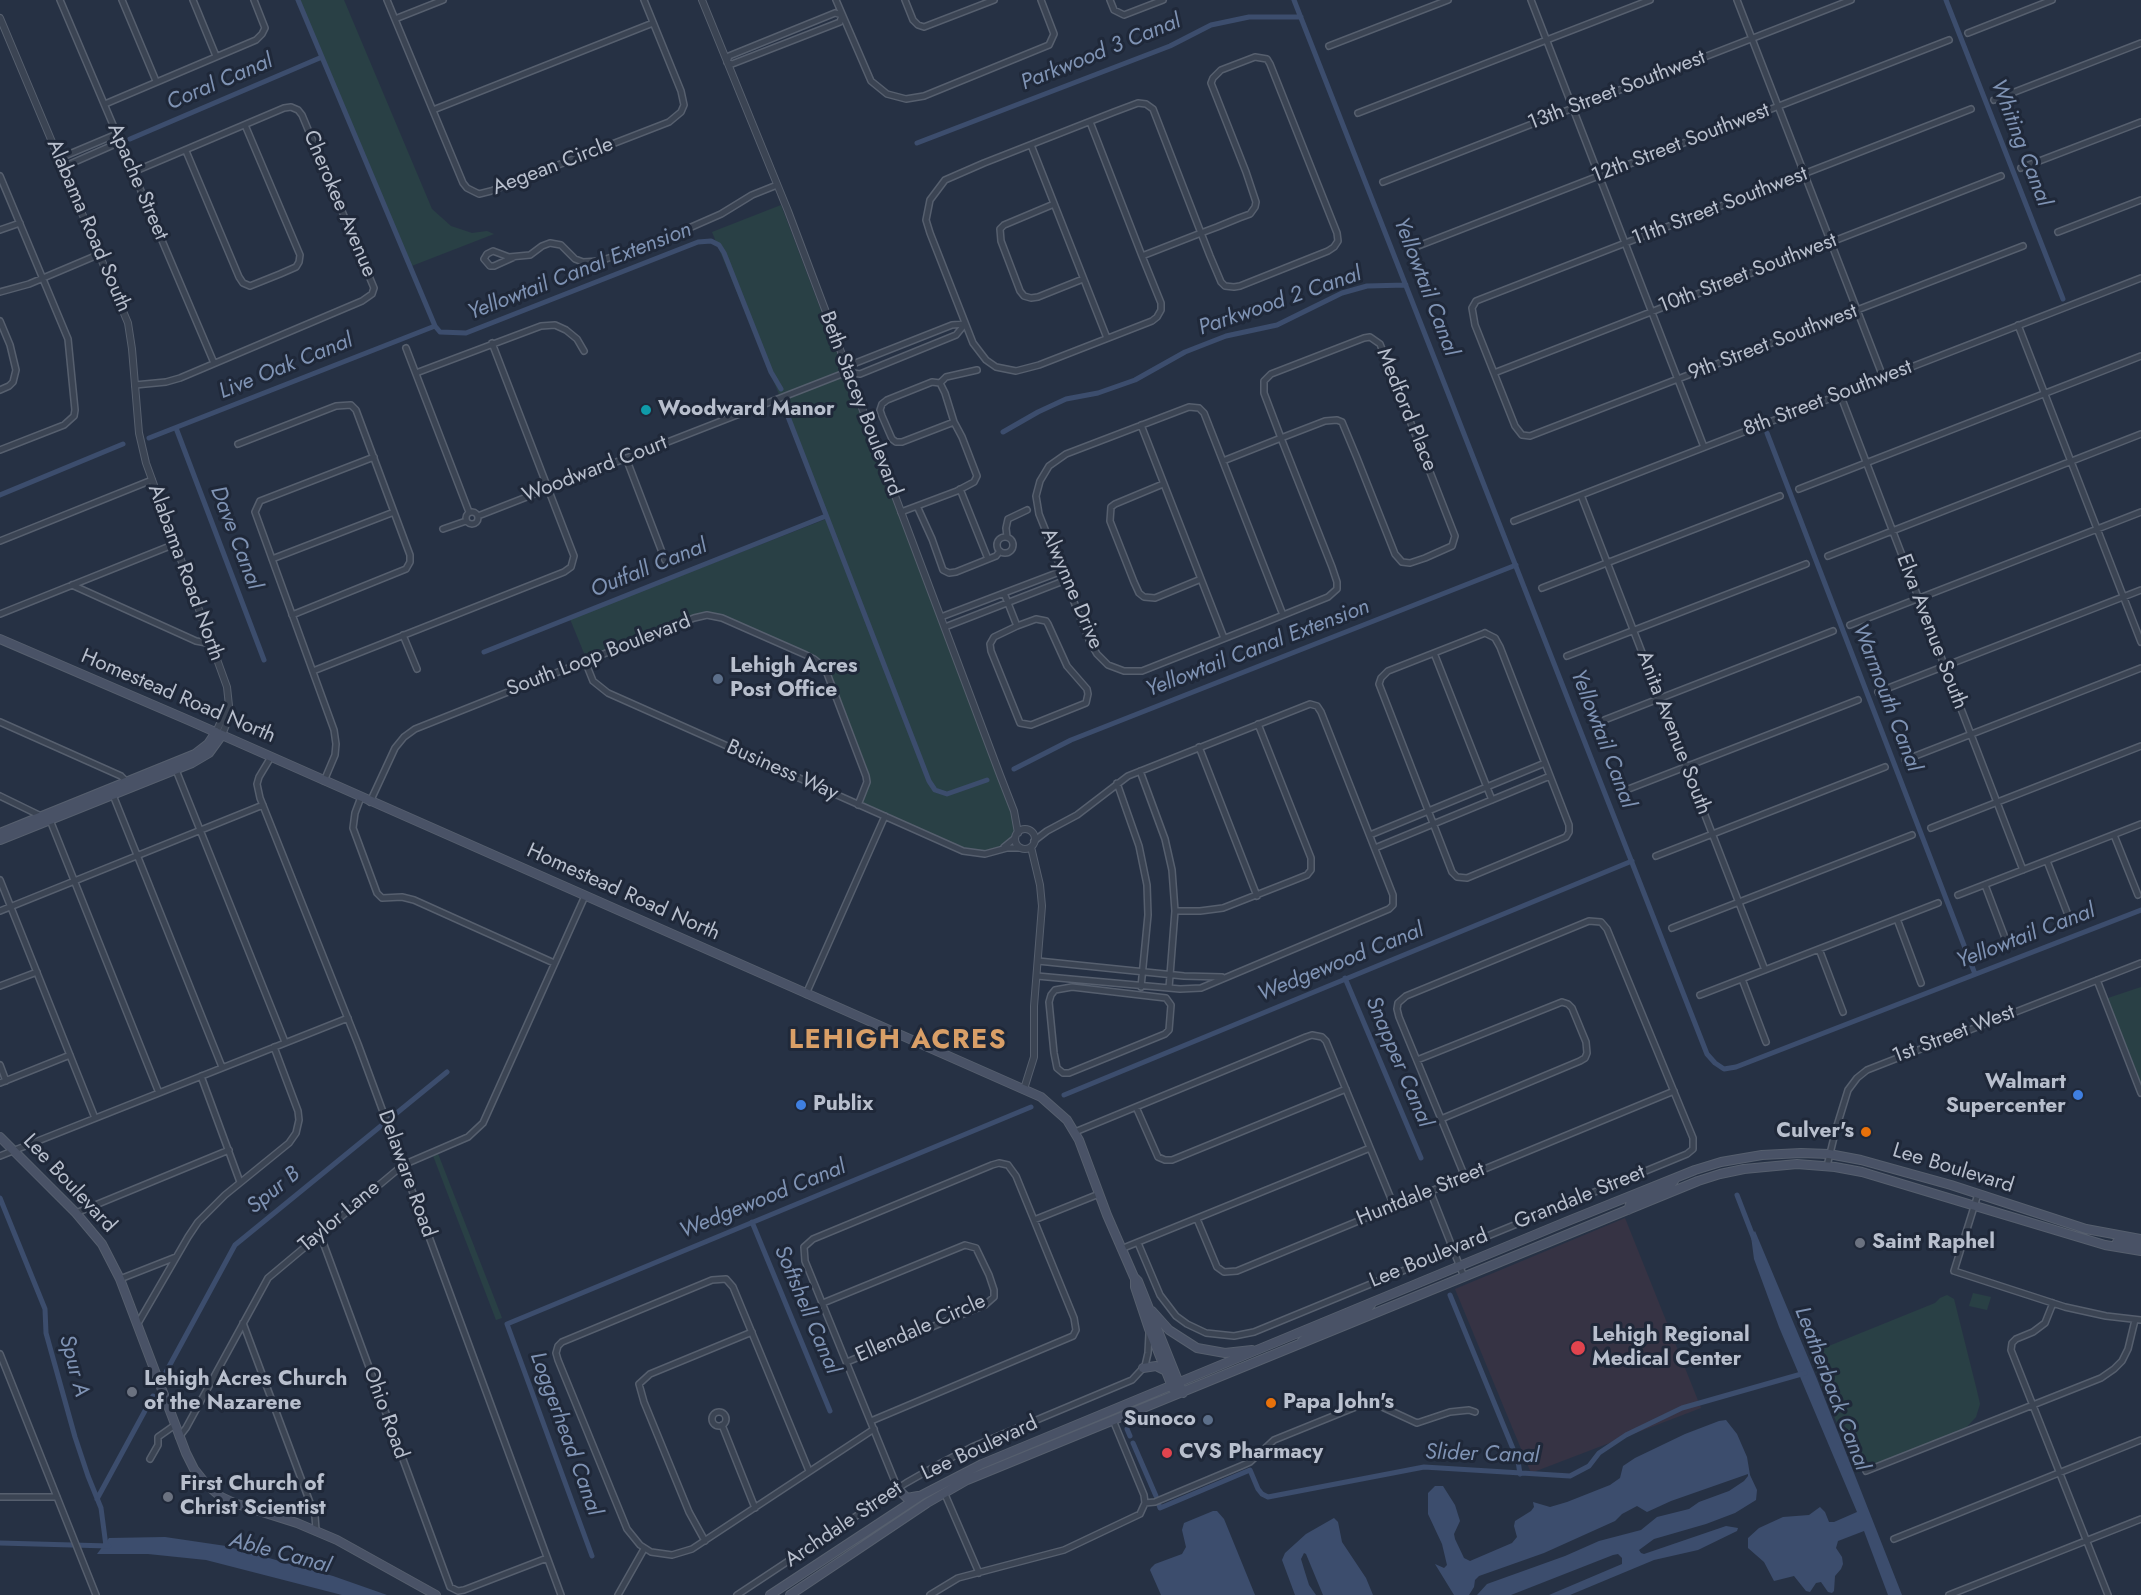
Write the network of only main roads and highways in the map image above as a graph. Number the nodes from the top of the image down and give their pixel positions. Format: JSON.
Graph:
{"nodes":[{"id":1,"x":0,"y":639,"type":"edge"},
{"id":2,"x":219,"y":733,"type":"junction"},
{"id":3,"x":0,"y":833,"type":"edge"},
{"id":4,"x":0,"y":840,"type":"edge"},
{"id":5,"x":0,"y":1137,"type":"edge"},
{"id":6,"x":1677,"y":1177,"type":"junction"},
{"id":7,"x":1628,"y":1210,"type":"junction"},
{"id":8,"x":2074,"y":1236,"type":"junction"},
{"id":9,"x":2141,"y":1239,"type":"edge"},
{"id":10,"x":2141,"y":1245,"type":"edge"},
{"id":11,"x":2141,"y":1251,"type":"edge"},
{"id":12,"x":1135,"y":1278,"type":"junction"},
{"id":13,"x":1144,"y":1297,"type":"junction"},
{"id":14,"x":1373,"y":1302,"type":"junction"},
{"id":15,"x":1276,"y":1342,"type":"junction"},
{"id":16,"x":1301,"y":1344,"type":"junction"},
{"id":17,"x":1143,"y":1368,"type":"road end"},
{"id":18,"x":1166,"y":1371,"type":"junction"},
{"id":19,"x":1175,"y":1384,"type":"junction"},
{"id":20,"x":1179,"y":1394,"type":"junction"},
{"id":21,"x":1063,"y":1430,"type":"junction"},
{"id":22,"x":1032,"y":1452,"type":"junction"},
{"id":23,"x":942,"y":1488,"type":"junction"},
{"id":24,"x":925,"y":1494,"type":"junction"},
{"id":25,"x":899,"y":1511,"type":"junction"},
{"id":26,"x":879,"y":1524,"type":"junction"},
{"id":27,"x":844,"y":1559,"type":"junction"},
{"id":28,"x":436,"y":1595,"type":"edge"},
{"id":29,"x":770,"y":1595,"type":"edge"},
{"id":30,"x":790,"y":1595,"type":"edge"}],
"edges":[{"from":1,"to":2,"type":"main road","name":"Homestead Road North"},
{"from":2,"to":3,"type":"main road"},
{"from":2,"to":4,"type":"main road"},
{"from":2,"to":12,"type":"main road","name":"Homestead Road North"},
{"from":5,"to":28,"type":"main road","name":"Lee Boulevard"},
{"from":6,"to":7,"type":"main road"},
{"from":6,"to":9,"type":"main road","name":"Lee Boulevard"},
{"from":6,"to":14,"type":"main road","name":"Lee Boulevard"},
{"from":7,"to":8,"type":"main road","name":"Lee Boulevard"},
{"from":7,"to":16,"type":"main road","name":"Lee Boulevard"},
{"from":8,"to":10,"type":"main road"},
{"from":8,"to":11,"type":"main road","name":"Lee Boulevard"},
{"from":12,"to":13,"type":"main road","name":"Homestead Road North"},
{"from":12,"to":18,"type":"main road","name":"Homestead Road North"},
{"from":13,"to":15,"type":"main road"},
{"from":13,"to":19,"type":"main road","name":"Homestead Road North"},
{"from":14,"to":15,"type":"main road","name":"Lee Boulevard"},
{"from":14,"to":16,"type":"main road"},
{"from":15,"to":19,"type":"main road","name":"Lee Boulevard"},
{"from":16,"to":20,"type":"main road","name":"Lee Boulevard"},
{"from":17,"to":18,"type":"main road"},
{"from":18,"to":19,"type":"main road","name":"Homestead Road North"},
{"from":19,"to":20,"type":"main road","name":"Homestead Road North"},
{"from":19,"to":21,"type":"main road","name":"Lee Boulevard"},
{"from":20,"to":22,"type":"main road","name":"Lee Boulevard"},
{"from":21,"to":22,"type":"main road"},
{"from":21,"to":23,"type":"main road","name":"Lee Boulevard"},
{"from":22,"to":23,"type":"main road","name":"Lee Boulevard"},
{"from":23,"to":24,"type":"main road","name":"Lee Boulevard"},
{"from":23,"to":27,"type":"main road","name":"Lee Boulevard"},
{"from":24,"to":25,"type":"main road","name":"Lee Boulevard"},
{"from":24,"to":25,"type":"main road"},
{"from":25,"to":26,"type":"main road","name":"Lee Boulevard"},
{"from":26,"to":27,"type":"main road"},
{"from":26,"to":29,"type":"main road","name":"Lee Boulevard"},
{"from":27,"to":30,"type":"main road","name":"Lee Boulevard"}]}
